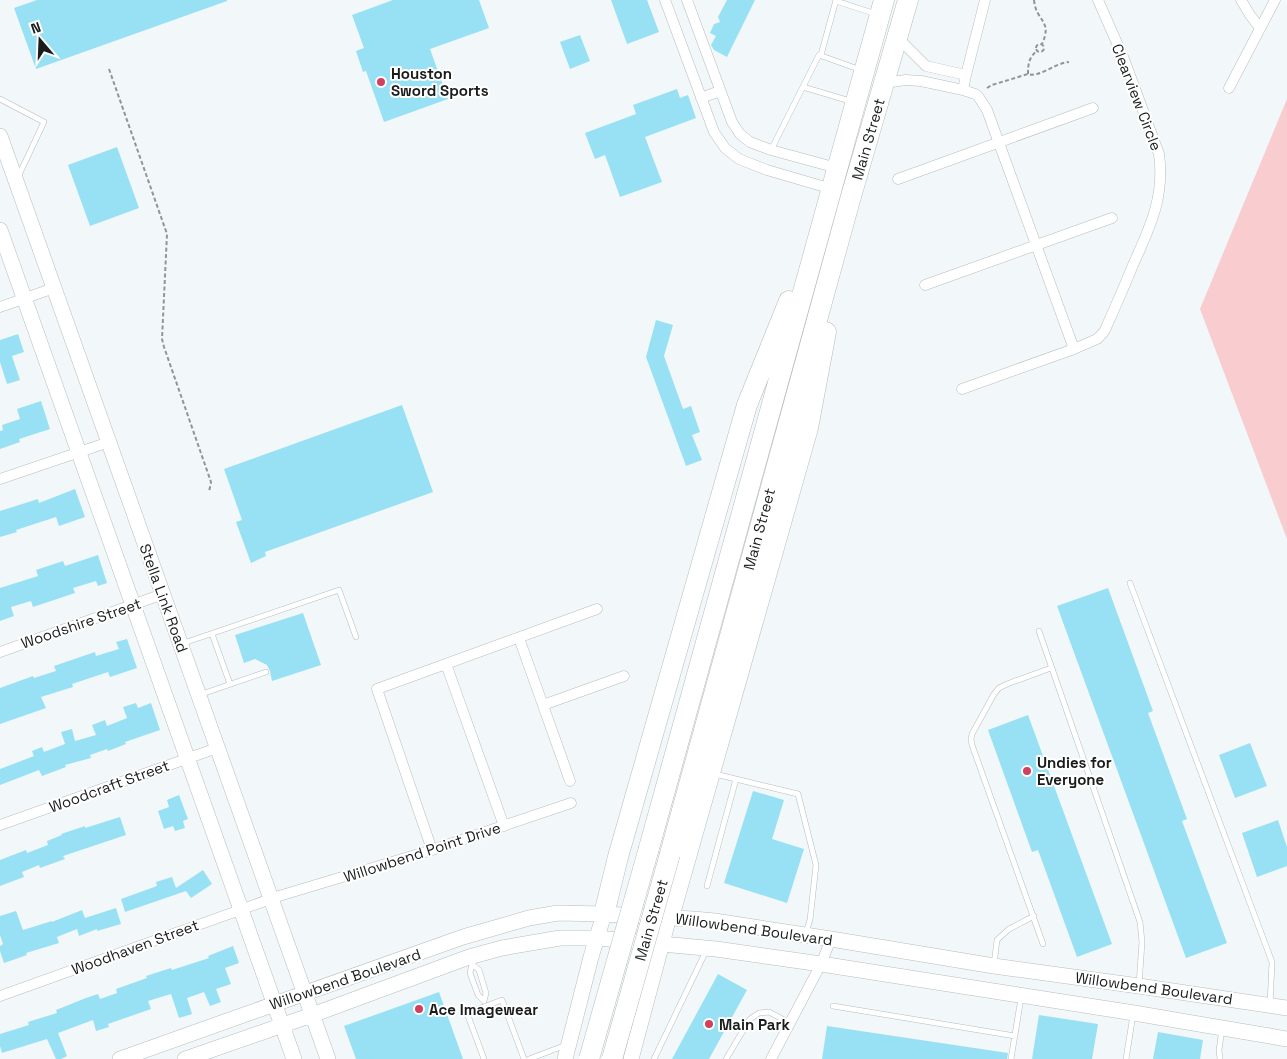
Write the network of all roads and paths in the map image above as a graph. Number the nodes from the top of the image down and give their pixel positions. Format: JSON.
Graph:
{"nodes":[{"id":1,"x":665,"y":0,"type":"edge"},
{"id":2,"x":687,"y":0,"type":"edge"},
{"id":3,"x":836,"y":0,"type":"edge"},
{"id":4,"x":908,"y":0,"type":"edge"},
{"id":5,"x":985,"y":0,"type":"edge"},
{"id":6,"x":1034,"y":0,"type":"edge"},
{"id":7,"x":1098,"y":0,"type":"edge"},
{"id":8,"x":1241,"y":0,"type":"edge"},
{"id":9,"x":1275,"y":0,"type":"edge"},
{"id":10,"x":882,"y":8,"type":"edge"},
{"id":11,"x":1260,"y":28,"type":"junction"},
{"id":12,"x":898,"y":38,"type":"junction"},
{"id":13,"x":1042,"y":44,"type":"junction"},
{"id":14,"x":1037,"y":51,"type":"junction"},
{"id":15,"x":821,"y":55,"type":"junction"},
{"id":16,"x":1069,"y":62,"type":"dead end"},
{"id":17,"x":935,"y":68,"type":"junction"},
{"id":18,"x":109,"y":69,"type":"dead end"},
{"id":19,"x":864,"y":71,"type":"junction"},
{"id":20,"x":1028,"y":74,"type":"junction"},
{"id":21,"x":966,"y":75,"type":"junction"},
{"id":22,"x":884,"y":83,"type":"junction"},
{"id":23,"x":933,"y":84,"type":"junction"},
{"id":24,"x":803,"y":88,"type":"junction"},
{"id":25,"x":1229,"y":88,"type":"dead end"},
{"id":26,"x":963,"y":90,"type":"junction"},
{"id":27,"x":720,"y":91,"type":"junction"},
{"id":28,"x":978,"y":96,"type":"junction"},
{"id":29,"x":701,"y":98,"type":"junction"},
{"id":30,"x":0,"y":99,"type":"edge"},
{"id":31,"x":856,"y":102,"type":"junction"},
{"id":32,"x":1093,"y":108,"type":"dead end"},
{"id":33,"x":0,"y":137,"type":"edge"},
{"id":34,"x":999,"y":142,"type":"junction"},
{"id":35,"x":771,"y":150,"type":"junction"},
{"id":36,"x":837,"y":168,"type":"junction"},
{"id":37,"x":898,"y":179,"type":"dead end"},
{"id":38,"x":16,"y":182,"type":"junction"},
{"id":39,"x":832,"y":189,"type":"junction"},
{"id":40,"x":850,"y":200,"type":"junction"},
{"id":41,"x":824,"y":216,"type":"junction"},
{"id":42,"x":1112,"y":218,"type":"dead end"},
{"id":43,"x":0,"y":230,"type":"edge"},
{"id":44,"x":1037,"y":245,"type":"junction"},
{"id":45,"x":925,"y":284,"type":"dead end"},
{"id":46,"x":54,"y":288,"type":"junction"},
{"id":47,"x":24,"y":299,"type":"junction"},
{"id":48,"x":0,"y":307,"type":"edge"},
{"id":49,"x":1074,"y":349,"type":"junction"},
{"id":50,"x":962,"y":389,"type":"dead end"},
{"id":51,"x":109,"y":442,"type":"junction"},
{"id":52,"x":79,"y":452,"type":"junction"},
{"id":53,"x":0,"y":479,"type":"edge"},
{"id":54,"x":210,"y":492,"type":"dead end"},
{"id":55,"x":1130,"y":584,"type":"dead end"},
{"id":56,"x":163,"y":594,"type":"junction"},
{"id":57,"x":133,"y":605,"type":"junction"},
{"id":58,"x":597,"y":609,"type":"dead end"},
{"id":59,"x":1038,"y":631,"type":"dead end"},
{"id":60,"x":212,"y":634,"type":"junction"},
{"id":61,"x":356,"y":637,"type":"dead end"},
{"id":62,"x":518,"y":638,"type":"junction"},
{"id":63,"x":181,"y":645,"type":"junction"},
{"id":64,"x":0,"y":652,"type":"edge"},
{"id":65,"x":446,"y":664,"type":"junction"},
{"id":66,"x":1051,"y":668,"type":"junction"},
{"id":67,"x":266,"y":672,"type":"dead end"},
{"id":68,"x":624,"y":676,"type":"dead end"},
{"id":69,"x":230,"y":684,"type":"junction"},
{"id":70,"x":199,"y":695,"type":"junction"},
{"id":71,"x":543,"y":705,"type":"junction"},
{"id":72,"x":217,"y":748,"type":"junction"},
{"id":73,"x":188,"y":758,"type":"junction"},
{"id":74,"x":710,"y":773,"type":"junction"},
{"id":75,"x":736,"y":779,"type":"junction"},
{"id":76,"x":570,"y":781,"type":"dead end"},
{"id":77,"x":572,"y":803,"type":"dead end"},
{"id":78,"x":0,"y":825,"type":"edge"},
{"id":79,"x":504,"y":826,"type":"junction"},
{"id":80,"x":432,"y":850,"type":"junction"},
{"id":81,"x":618,"y":857,"type":"junction"},
{"id":82,"x":676,"y":862,"type":"junction"},
{"id":83,"x":708,"y":886,"type":"dead end"},
{"id":84,"x":271,"y":899,"type":"junction"},
{"id":85,"x":241,"y":909,"type":"junction"},
{"id":86,"x":604,"y":914,"type":"junction"},
{"id":87,"x":1034,"y":916,"type":"junction"},
{"id":88,"x":669,"y":917,"type":"junction"},
{"id":89,"x":805,"y":935,"type":"junction"},
{"id":90,"x":463,"y":937,"type":"junction"},
{"id":91,"x":596,"y":938,"type":"junction"},
{"id":92,"x":831,"y":939,"type":"junction"},
{"id":93,"x":662,"y":943,"type":"junction"},
{"id":94,"x":1043,"y":944,"type":"dead end"},
{"id":95,"x":708,"y":948,"type":"junction"},
{"id":96,"x":471,"y":961,"type":"junction"},
{"id":97,"x":821,"y":964,"type":"junction"},
{"id":98,"x":994,"y":966,"type":"junction"},
{"id":99,"x":1139,"y":986,"type":"junction"},
{"id":100,"x":583,"y":990,"type":"junction"},
{"id":101,"x":990,"y":991,"type":"junction"},
{"id":102,"x":304,"y":993,"type":"junction"},
{"id":103,"x":0,"y":996,"type":"edge"},
{"id":104,"x":1021,"y":996,"type":"junction"},
{"id":105,"x":647,"y":1002,"type":"junction"},
{"id":106,"x":485,"y":1003,"type":"junction"},
{"id":107,"x":275,"y":1004,"type":"junction"},
{"id":108,"x":1270,"y":1005,"type":"junction"},
{"id":109,"x":833,"y":1006,"type":"dead end"},
{"id":110,"x":1287,"y":1008,"type":"edge"},
{"id":111,"x":1134,"y":1013,"type":"junction"},
{"id":112,"x":312,"y":1015,"type":"junction"},
{"id":113,"x":790,"y":1023,"type":"junction"},
{"id":114,"x":282,"y":1025,"type":"junction"},
{"id":115,"x":1222,"y":1028,"type":"junction"},
{"id":116,"x":1015,"y":1036,"type":"junction"},
{"id":117,"x":1287,"y":1039,"type":"edge"},
{"id":118,"x":568,"y":1044,"type":"junction"},
{"id":119,"x":535,"y":1058,"type":"edge"},
{"id":120,"x":120,"y":1059,"type":"edge"},
{"id":121,"x":185,"y":1059,"type":"edge"},
{"id":122,"x":294,"y":1059,"type":"edge"},
{"id":123,"x":328,"y":1059,"type":"edge"},
{"id":124,"x":484,"y":1059,"type":"edge"},
{"id":125,"x":524,"y":1059,"type":"edge"},
{"id":126,"x":529,"y":1059,"type":"edge"},
{"id":127,"x":564,"y":1059,"type":"edge"},
{"id":128,"x":589,"y":1059,"type":"edge"},
{"id":129,"x":612,"y":1059,"type":"edge"},
{"id":130,"x":632,"y":1059,"type":"edge"},
{"id":131,"x":654,"y":1059,"type":"edge"},
{"id":132,"x":726,"y":1059,"type":"edge"},
{"id":133,"x":771,"y":1059,"type":"edge"},
{"id":134,"x":1011,"y":1059,"type":"edge"},
{"id":135,"x":1126,"y":1059,"type":"edge"},
{"id":136,"x":1220,"y":1059,"type":"edge"}],
"edges":[{"from":1,"to":29,"type":"street"},
{"from":2,"to":27,"type":"street"},
{"from":3,"to":10,"type":"lane"},
{"from":3,"to":15,"type":"lane"},
{"from":4,"to":12,"type":"highway","name":"Main Street"},
{"from":5,"to":21,"type":"street"},
{"from":6,"to":13,"type":"path"},
{"from":7,"to":49,"type":"street","name":"Clearview Circle"},
{"from":8,"to":11,"type":"street"},
{"from":9,"to":11,"type":"street"},
{"from":10,"to":19,"type":"highway","name":"Main Street"},
{"from":11,"to":25,"type":"street"},
{"from":12,"to":17,"type":"street"},
{"from":12,"to":22,"type":"highway","name":"Main Street"},
{"from":13,"to":14,"type":"path"},
{"from":13,"to":14,"type":"path"},
{"from":14,"to":20,"type":"path"},
{"from":15,"to":19,"type":"lane"},
{"from":15,"to":24,"type":"lane"},
{"from":16,"to":20,"type":"path"},
{"from":17,"to":21,"type":"street"},
{"from":17,"to":23,"type":"street"},
{"from":18,"to":54,"type":"path"},
{"from":19,"to":31,"type":"highway","name":"Main Street"},
{"from":20,"to":28,"type":"path"},
{"from":21,"to":26,"type":"street"},
{"from":22,"to":23,"type":"street"},
{"from":22,"to":40,"type":"highway","name":"Main Street"},
{"from":23,"to":26,"type":"street"},
{"from":24,"to":31,"type":"lane"},
{"from":24,"to":35,"type":"lane"},
{"from":26,"to":28,"type":"street"},
{"from":27,"to":29,"type":"street"},
{"from":27,"to":35,"type":"street"},
{"from":28,"to":34,"type":"street"},
{"from":29,"to":39,"type":"street"},
{"from":30,"to":38,"type":"lane"},
{"from":31,"to":36,"type":"highway","name":"Main Street"},
{"from":32,"to":34,"type":"street"},
{"from":33,"to":38,"type":"main road","name":"Stella Link Road"},
{"from":34,"to":37,"type":"street"},
{"from":34,"to":44,"type":"street"},
{"from":35,"to":36,"type":"street"},
{"from":36,"to":39,"type":"highway","name":"Main Street"},
{"from":38,"to":46,"type":"main road","name":"Stella Link Road"},
{"from":39,"to":41,"type":"highway","name":"Main Street"},
{"from":40,"to":74,"type":"highway"},
{"from":40,"to":82,"type":"highway","name":"Main Street"},
{"from":41,"to":81,"type":"highway"},
{"from":41,"to":128,"type":"highway","name":"Main Street","bridge":true},
{"from":42,"to":44,"type":"street"},
{"from":43,"to":47,"type":"main road","name":"Stella Link Road"},
{"from":44,"to":45,"type":"street"},
{"from":44,"to":49,"type":"street"},
{"from":46,"to":47,"type":"street"},
{"from":46,"to":51,"type":"main road","name":"Stella Link Road"},
{"from":47,"to":48,"type":"street"},
{"from":47,"to":52,"type":"main road","name":"Stella Link Road"},
{"from":49,"to":50,"type":"street","name":"Clearview Circle"},
{"from":51,"to":52,"type":"street"},
{"from":51,"to":56,"type":"main road","name":"Stella Link Road"},
{"from":52,"to":53,"type":"street"},
{"from":52,"to":57,"type":"main road","name":"Stella Link Road"},
{"from":55,"to":108,"type":"lane"},
{"from":56,"to":57,"type":"street","name":"Woodshire Street"},
{"from":56,"to":63,"type":"main road","name":"Stella Link Road"},
{"from":57,"to":64,"type":"street","name":"Woodshire Street"},
{"from":57,"to":73,"type":"main road","name":"Stella Link Road"},
{"from":58,"to":62,"type":"street"},
{"from":59,"to":66,"type":"lane"},
{"from":60,"to":61,"type":"lane"},
{"from":60,"to":63,"type":"lane"},
{"from":60,"to":69,"type":"lane"},
{"from":62,"to":65,"type":"street"},
{"from":62,"to":71,"type":"street"},
{"from":63,"to":70,"type":"main road","name":"Stella Link Road"},
{"from":65,"to":79,"type":"street"},
{"from":65,"to":80,"type":"street"},
{"from":66,"to":87,"type":"lane"},
{"from":66,"to":99,"type":"lane"},
{"from":67,"to":69,"type":"lane"},
{"from":68,"to":71,"type":"street"},
{"from":69,"to":70,"type":"lane"},
{"from":70,"to":72,"type":"main road","name":"Stella Link Road"},
{"from":71,"to":76,"type":"street"},
{"from":72,"to":73,"type":"street","name":"Woodcraft Street"},
{"from":72,"to":84,"type":"main road","name":"Stella Link Road"},
{"from":73,"to":78,"type":"street","name":"Woodcraft Street"},
{"from":73,"to":85,"type":"main road","name":"Stella Link Road"},
{"from":74,"to":75,"type":"lane"},
{"from":74,"to":82,"type":"highway"},
{"from":75,"to":83,"type":"lane"},
{"from":75,"to":89,"type":"lane"},
{"from":77,"to":79,"type":"street","name":"Willowbend Point Drive"},
{"from":79,"to":80,"type":"street","name":"Willowbend Point Drive"},
{"from":80,"to":84,"type":"street","name":"Willowbend Point Drive"},
{"from":81,"to":82,"type":"highway"},
{"from":81,"to":86,"type":"highway"},
{"from":82,"to":88,"type":"highway"},
{"from":82,"to":129,"type":"highway","name":"Main Street","bridge":true},
{"from":84,"to":85,"type":"street","name":"Woodhaven Street"},
{"from":84,"to":102,"type":"main road","name":"Stella Link Road"},
{"from":85,"to":103,"type":"street","name":"Woodhaven Street"},
{"from":85,"to":107,"type":"main road","name":"Stella Link Road"},
{"from":86,"to":88,"type":"main road","name":"Willowbend Boulevard"},
{"from":86,"to":90,"type":"main road","name":"Willowbend Boulevard"},
{"from":86,"to":91,"type":"main road"},
{"from":87,"to":94,"type":"lane"},
{"from":87,"to":98,"type":"lane"},
{"from":88,"to":89,"type":"main road","name":"Willowbend Boulevard"},
{"from":88,"to":93,"type":"main road"},
{"from":89,"to":92,"type":"main road","name":"Willowbend Boulevard"},
{"from":90,"to":96,"type":"main road"},
{"from":90,"to":102,"type":"main road","name":"Willowbend Boulevard"},
{"from":91,"to":93,"type":"main road","name":"Willowbend Boulevard"},
{"from":91,"to":96,"type":"main road","name":"Willowbend Boulevard"},
{"from":91,"to":100,"type":"main road"},
{"from":92,"to":97,"type":"street"},
{"from":92,"to":98,"type":"main road","name":"Willowbend Boulevard"},
{"from":93,"to":95,"type":"main road","name":"Willowbend Boulevard"},
{"from":93,"to":105,"type":"main road"},
{"from":95,"to":97,"type":"main road","name":"Willowbend Boulevard"},
{"from":95,"to":131,"type":"lane"},
{"from":96,"to":106,"type":"lane"},
{"from":96,"to":106,"type":"lane"},
{"from":96,"to":112,"type":"main road","name":"Willowbend Boulevard"},
{"from":97,"to":101,"type":"main road","name":"Willowbend Boulevard"},
{"from":97,"to":113,"type":"street"},
{"from":98,"to":99,"type":"main road","name":"Willowbend Boulevard"},
{"from":98,"to":101,"type":"main road"},
{"from":99,"to":108,"type":"main road","name":"Willowbend Boulevard"},
{"from":99,"to":111,"type":"main road"},
{"from":100,"to":105,"type":"main road"},
{"from":100,"to":118,"type":"main road"},
{"from":101,"to":104,"type":"main road","name":"Willowbend Boulevard"},
{"from":102,"to":107,"type":"main road","name":"Willowbend Boulevard"},
{"from":102,"to":112,"type":"main road","name":"Stella Link Road"},
{"from":104,"to":111,"type":"main road","name":"Willowbend Boulevard"},
{"from":104,"to":116,"type":"lane"},
{"from":105,"to":130,"type":"main road"},
{"from":106,"to":124,"type":"lane"},
{"from":106,"to":125,"type":"lane"},
{"from":107,"to":114,"type":"main road","name":"Stella Link Road"},
{"from":107,"to":120,"type":"main road","name":"Willowbend Boulevard"},
{"from":108,"to":110,"type":"main road","name":"Willowbend Boulevard"},
{"from":109,"to":116,"type":"lane"},
{"from":111,"to":115,"type":"main road","name":"Willowbend Boulevard"},
{"from":111,"to":135,"type":"lane"},
{"from":112,"to":114,"type":"main road","name":"Willowbend Boulevard"},
{"from":112,"to":123,"type":"main road","name":"Stella Link Road"},
{"from":113,"to":132,"type":"lane"},
{"from":113,"to":133,"type":"street"},
{"from":114,"to":121,"type":"main road","name":"Willowbend Boulevard"},
{"from":114,"to":122,"type":"main road","name":"Stella Link Road"},
{"from":115,"to":117,"type":"main road","name":"Willowbend Boulevard"},
{"from":115,"to":136,"type":"lane"},
{"from":116,"to":134,"type":"lane"},
{"from":118,"to":119,"type":"lane"},
{"from":118,"to":127,"type":"main road"},
{"from":119,"to":126,"type":"lane"}]}
